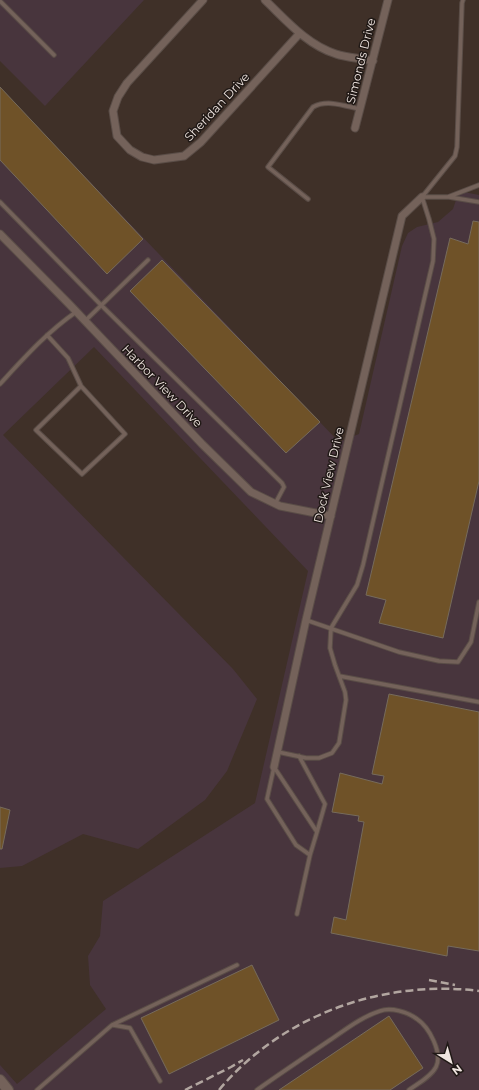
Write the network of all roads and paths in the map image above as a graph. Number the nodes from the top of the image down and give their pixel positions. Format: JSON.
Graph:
{"nodes":[{"id":1,"x":203,"y":0,"type":"edge"},
{"id":2,"x":265,"y":0,"type":"edge"},
{"id":3,"x":388,"y":0,"type":"edge"},
{"id":4,"x":463,"y":0,"type":"edge"},
{"id":5,"x":0,"y":1,"type":"edge"},
{"id":6,"x":300,"y":33,"type":"junction"},
{"id":7,"x":54,"y":55,"type":"dead end"},
{"id":8,"x":373,"y":61,"type":"junction"},
{"id":9,"x":360,"y":109,"type":"junction"},
{"id":10,"x":355,"y":128,"type":"dead end"},
{"id":11,"x":479,"y":185,"type":"edge"},
{"id":12,"x":422,"y":197,"type":"junction"},
{"id":13,"x":448,"y":197,"type":"junction"},
{"id":14,"x":308,"y":199,"type":"dead end"},
{"id":15,"x":0,"y":202,"type":"edge"},
{"id":16,"x":479,"y":202,"type":"edge"},
{"id":17,"x":0,"y":234,"type":"edge"},
{"id":18,"x":148,"y":260,"type":"dead end"},
{"id":19,"x":101,"y":305,"type":"junction"},
{"id":20,"x":76,"y":312,"type":"junction"},
{"id":21,"x":85,"y":321,"type":"junction"},
{"id":22,"x":47,"y":335,"type":"junction"},
{"id":23,"x":0,"y":384,"type":"edge"},
{"id":24,"x":81,"y":386,"type":"junction"},
{"id":25,"x":275,"y":504,"type":"junction"},
{"id":26,"x":331,"y":516,"type":"junction"},
{"id":27,"x":479,"y":602,"type":"edge"},
{"id":28,"x":306,"y":620,"type":"junction"},
{"id":29,"x":331,"y":628,"type":"junction"},
{"id":30,"x":339,"y":676,"type":"junction"},
{"id":31,"x":479,"y":702,"type":"edge"},
{"id":32,"x":276,"y":752,"type":"junction"},
{"id":33,"x":299,"y":756,"type":"junction"},
{"id":34,"x":274,"y":767,"type":"junction"},
{"id":35,"x":317,"y":832,"type":"junction"},
{"id":36,"x":310,"y":855,"type":"junction"},
{"id":37,"x":297,"y":914,"type":"dead end"},
{"id":38,"x":237,"y":965,"type":"dead end"},
{"id":39,"x":112,"y":1025,"type":"junction"},
{"id":40,"x":0,"y":1080,"type":"edge"},
{"id":41,"x":160,"y":1081,"type":"dead end"},
{"id":42,"x":8,"y":1090,"type":"edge"},
{"id":43,"x":36,"y":1090,"type":"edge"},
{"id":44,"x":257,"y":1090,"type":"edge"},
{"id":45,"x":409,"y":1090,"type":"edge"}],
"edges":[{"from":1,"to":6,"type":"street","name":"Sheridan Drive"},
{"from":2,"to":6,"type":"street"},
{"from":3,"to":8,"type":"street","name":"Simonds Drive"},
{"from":4,"to":12,"type":"lane"},
{"from":5,"to":7,"type":"lane"},
{"from":6,"to":8,"type":"street"},
{"from":8,"to":9,"type":"street","name":"Simonds Drive"},
{"from":9,"to":10,"type":"street","name":"Simonds Drive"},
{"from":9,"to":14,"type":"lane"},
{"from":11,"to":13,"type":"lane"},
{"from":12,"to":13,"type":"lane"},
{"from":12,"to":26,"type":"street","name":"Dock View Drive"},
{"from":12,"to":29,"type":"lane"},
{"from":13,"to":16,"type":"lane"},
{"from":15,"to":19,"type":"lane"},
{"from":17,"to":20,"type":"street","name":"Harbor View Drive"},
{"from":18,"to":19,"type":"lane"},
{"from":19,"to":21,"type":"lane"},
{"from":19,"to":25,"type":"lane"},
{"from":20,"to":21,"type":"street","name":"Harbor View Drive"},
{"from":20,"to":22,"type":"lane"},
{"from":21,"to":25,"type":"street","name":"Harbor View Drive"},
{"from":22,"to":23,"type":"lane"},
{"from":22,"to":24,"type":"lane"},
{"from":24,"to":24,"type":"lane"},
{"from":25,"to":26,"type":"street","name":"Harbor View Drive"},
{"from":26,"to":28,"type":"street","name":"Dock View Drive"},
{"from":27,"to":29,"type":"lane"},
{"from":28,"to":29,"type":"lane"},
{"from":28,"to":32,"type":"street","name":"Dock View Drive"},
{"from":29,"to":30,"type":"lane"},
{"from":30,"to":31,"type":"lane"},
{"from":30,"to":33,"type":"lane"},
{"from":32,"to":33,"type":"lane"},
{"from":32,"to":34,"type":"street","name":"Dock View Drive"},
{"from":33,"to":35,"type":"lane"},
{"from":34,"to":35,"type":"lane"},
{"from":34,"to":36,"type":"lane"},
{"from":35,"to":36,"type":"lane"},
{"from":36,"to":37,"type":"lane"},
{"from":38,"to":39,"type":"lane"},
{"from":39,"to":41,"type":"lane"},
{"from":39,"to":43,"type":"lane"},
{"from":40,"to":42,"type":"street"},
{"from":44,"to":45,"type":"lane"}]}
